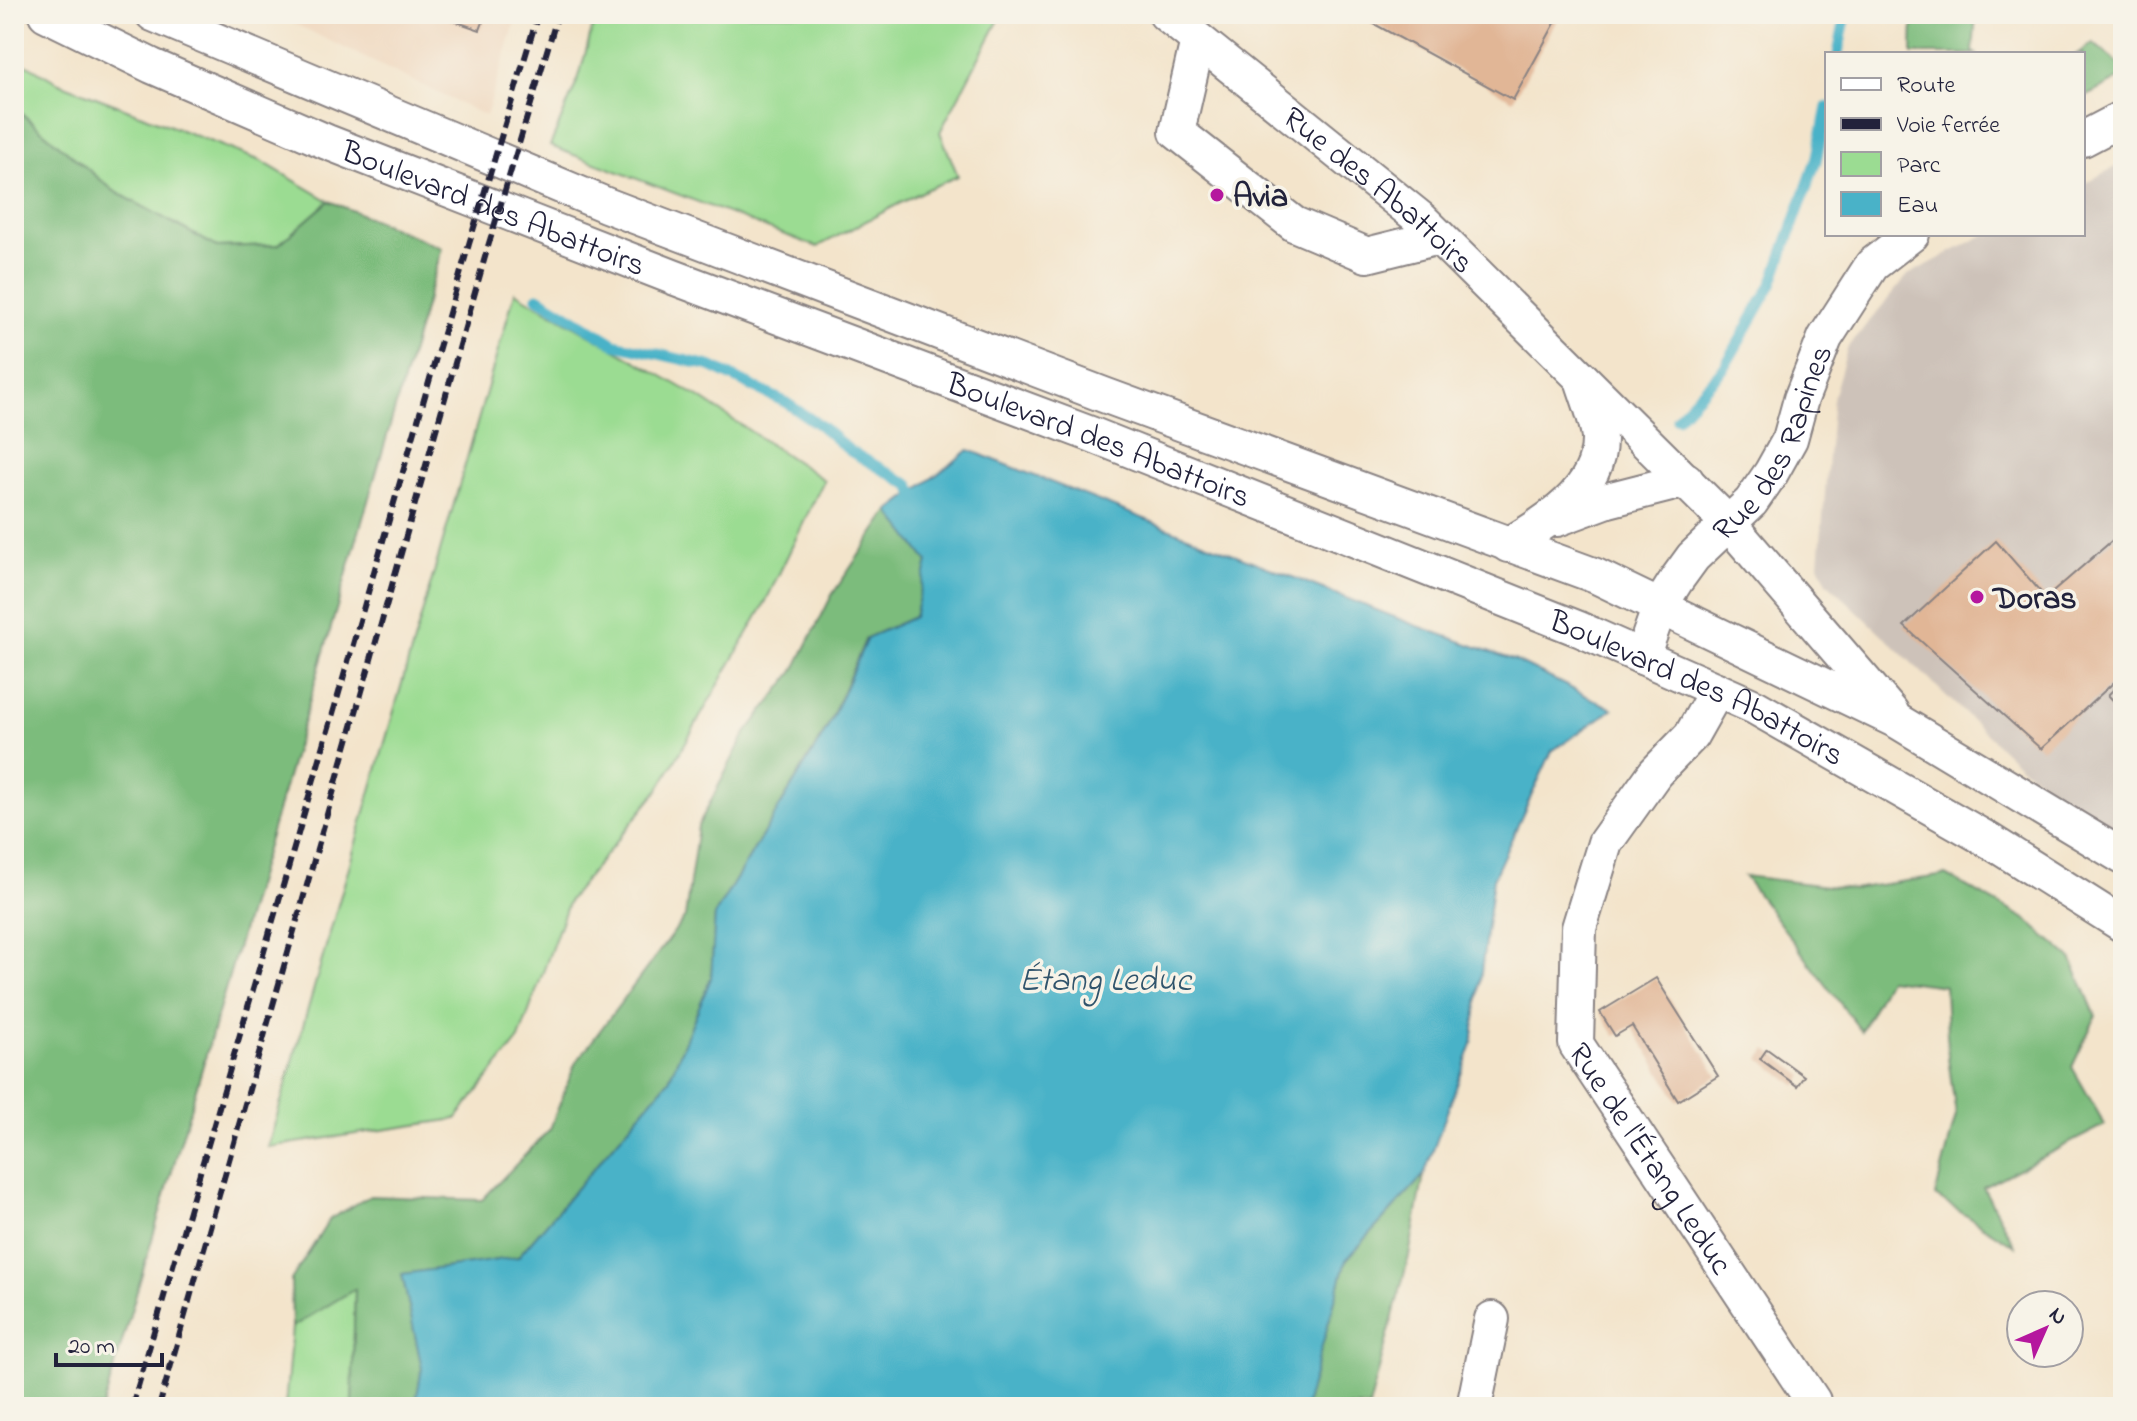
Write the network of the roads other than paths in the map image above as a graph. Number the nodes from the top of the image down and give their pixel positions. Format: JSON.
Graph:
{"nodes":[{"id":1,"x":46,"y":14,"type":"edge"},
{"id":2,"x":153,"y":14,"type":"edge"},
{"id":3,"x":1166,"y":14,"type":"edge"},
{"id":4,"x":1198,"y":40,"type":"junction"},
{"id":5,"x":2123,"y":118,"type":"edge"},
{"id":6,"x":2085,"y":138,"type":"edge"},
{"id":7,"x":1909,"y":236,"type":"edge"},
{"id":8,"x":1439,"y":237,"type":"junction"},
{"id":9,"x":1581,"y":375,"type":"junction"},
{"id":10,"x":1686,"y":480,"type":"junction"},
{"id":11,"x":1548,"y":522,"type":"junction"},
{"id":12,"x":1729,"y":524,"type":"junction"},
{"id":13,"x":1508,"y":545,"type":"junction"},
{"id":14,"x":1660,"y":606,"type":"junction"},
{"id":15,"x":1642,"y":657,"type":"junction"},
{"id":16,"x":1717,"y":690,"type":"junction"},
{"id":17,"x":1899,"y":722,"type":"junction"},
{"id":18,"x":2123,"y":857,"type":"edge"},
{"id":19,"x":2123,"y":925,"type":"edge"},
{"id":20,"x":1492,"y":1319,"type":"dead end"},
{"id":21,"x":1813,"y":1401,"type":"dead end"},
{"id":22,"x":1474,"y":1407,"type":"edge"}],
"edges":[{"from":1,"to":15,"type":"street","name":"Boulevard des Abattoirs"},
{"from":2,"to":13,"type":"street","name":"Boulevard des Abattoirs"},
{"from":3,"to":4,"type":"street","name":"Rue des Abattoirs"},
{"from":4,"to":8,"type":"street","name":"Rue des Abattoirs"},
{"from":4,"to":8,"type":"street"},
{"from":5,"to":6,"type":"street"},
{"from":7,"to":12,"type":"street","name":"Rue des Rapines"},
{"from":8,"to":9,"type":"street","name":"Rue des Abattoirs"},
{"from":9,"to":10,"type":"street","name":"Rue des Abattoirs"},
{"from":9,"to":11,"type":"street"},
{"from":10,"to":11,"type":"street"},
{"from":10,"to":12,"type":"street","name":"Rue des Abattoirs"},
{"from":11,"to":13,"type":"street"},
{"from":12,"to":14,"type":"street","name":"Rue des Rapines"},
{"from":12,"to":17,"type":"street","name":"Rue des Abattoirs"},
{"from":13,"to":14,"type":"street","name":"Boulevard des Abattoirs"},
{"from":14,"to":15,"type":"street","name":"Rue des Rapines"},
{"from":14,"to":17,"type":"street","name":"Boulevard des Abattoirs"},
{"from":15,"to":16,"type":"street","name":"Boulevard des Abattoirs"},
{"from":16,"to":19,"type":"street","name":"Boulevard des Abattoirs"},
{"from":16,"to":21,"type":"street","name":"Rue de l'Étang Leduc"},
{"from":17,"to":18,"type":"street","name":"Boulevard des Abattoirs"},
{"from":20,"to":22,"type":"street"}]}
